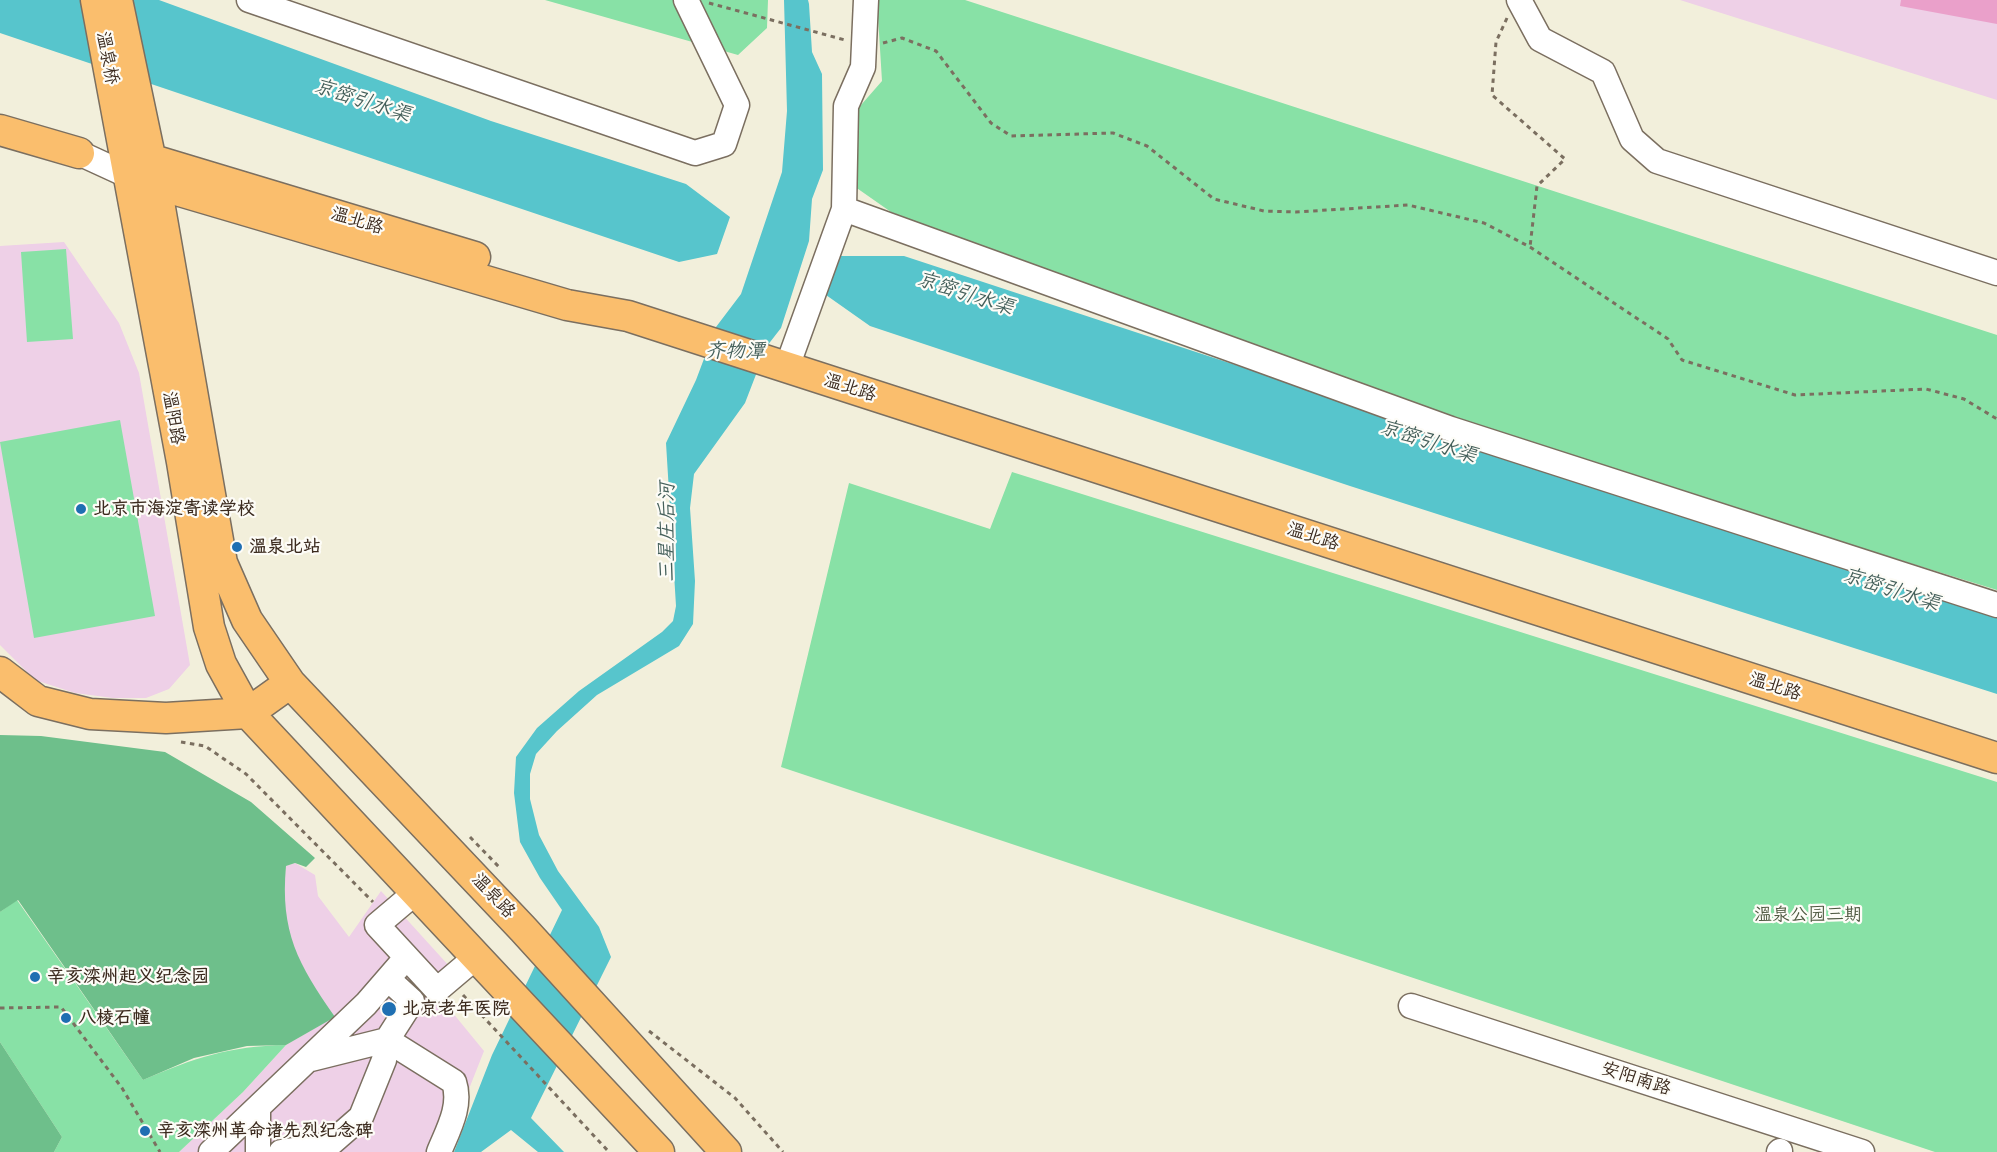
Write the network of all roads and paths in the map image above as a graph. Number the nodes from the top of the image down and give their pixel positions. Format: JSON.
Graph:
{"nodes":[{"id":1,"x":96,"y":0,"type":"edge"},
{"id":2,"x":117,"y":0,"type":"edge"},
{"id":3,"x":249,"y":0,"type":"edge"},
{"id":4,"x":686,"y":0,"type":"edge"},
{"id":5,"x":867,"y":0,"type":"edge"},
{"id":6,"x":701,"y":1,"type":"edge"},
{"id":7,"x":1514,"y":5,"type":"edge"},
{"id":8,"x":834,"y":37,"type":"dead end"},
{"id":9,"x":866,"y":46,"type":"junction"},
{"id":10,"x":130,"y":115,"type":"junction"},
{"id":11,"x":0,"y":130,"type":"edge"},
{"id":12,"x":79,"y":153,"type":"joint"},
{"id":13,"x":140,"y":168,"type":"junction"},
{"id":14,"x":844,"y":209,"type":"junction"},
{"id":15,"x":1530,"y":247,"type":"junction"},
{"id":16,"x":1997,"y":273,"type":"edge"},
{"id":17,"x":776,"y":364,"type":"junction"},
{"id":18,"x":1997,"y":419,"type":"edge"},
{"id":19,"x":1997,"y":605,"type":"edge"},
{"id":20,"x":0,"y":672,"type":"edge"},
{"id":21,"x":290,"y":683,"type":"junction"},
{"id":22,"x":248,"y":713,"type":"junction"},
{"id":23,"x":173,"y":740,"type":"dead end"},
{"id":24,"x":1997,"y":758,"type":"edge"},
{"id":25,"x":416,"y":892,"type":"junction"},
{"id":26,"x":387,"y":917,"type":"junction"},
{"id":27,"x":476,"y":957,"type":"junction"},
{"id":28,"x":405,"y":958,"type":"junction"},
{"id":29,"x":388,"y":978,"type":"junction"},
{"id":30,"x":449,"y":980,"type":"junction"},
{"id":31,"x":1411,"y":1006,"type":"dead end"},
{"id":32,"x":0,"y":1008,"type":"edge"},
{"id":33,"x":633,"y":1032,"type":"junction"},
{"id":34,"x":387,"y":1040,"type":"junction"},
{"id":35,"x":309,"y":1059,"type":"junction"},
{"id":36,"x":258,"y":1108,"type":"junction"},
{"id":37,"x":160,"y":1152,"type":"edge"},
{"id":38,"x":211,"y":1152,"type":"edge"},
{"id":39,"x":258,"y":1152,"type":"edge"},
{"id":40,"x":281,"y":1152,"type":"edge"},
{"id":41,"x":439,"y":1152,"type":"edge"},
{"id":42,"x":609,"y":1152,"type":"edge"},
{"id":43,"x":659,"y":1152,"type":"edge"},
{"id":44,"x":726,"y":1152,"type":"edge"},
{"id":45,"x":783,"y":1152,"type":"edge"},
{"id":46,"x":1862,"y":1152,"type":"edge"}],
"edges":[{"from":1,"to":10,"type":"main road","name":"温泉桥"},
{"from":2,"to":10,"type":"main road","name":"温泉桥"},
{"from":3,"to":4,"type":"street"},
{"from":5,"to":9,"type":"street"},
{"from":6,"to":8,"type":"path"},
{"from":7,"to":15,"type":"path"},
{"from":7,"to":16,"type":"street"},
{"from":9,"to":14,"type":"street"},
{"from":9,"to":15,"type":"path"},
{"from":10,"to":13,"type":"main road","name":"温阳路"},
{"from":11,"to":12,"type":"main road","name":"温北路"},
{"from":12,"to":13,"type":"street","name":"温北路"},
{"from":13,"to":17,"type":"main road","name":"温北路"},
{"from":13,"to":21,"type":"main road","name":"温阳路"},
{"from":13,"to":22,"type":"main road","name":"温阳路"},
{"from":14,"to":17,"type":"street"},
{"from":14,"to":19,"type":"street"},
{"from":15,"to":18,"type":"path"},
{"from":17,"to":24,"type":"main road","name":"温北路"},
{"from":20,"to":22,"type":"main road"},
{"from":21,"to":22,"type":"main road"},
{"from":21,"to":33,"type":"main road","name":"温泉路"},
{"from":22,"to":25,"type":"main road"},
{"from":23,"to":26,"type":"path"},
{"from":25,"to":26,"type":"street"},
{"from":25,"to":27,"type":"main road"},
{"from":26,"to":28,"type":"street"},
{"from":27,"to":30,"type":"street"},
{"from":27,"to":43,"type":"main road"},
{"from":28,"to":29,"type":"street"},
{"from":28,"to":30,"type":"street"},
{"from":29,"to":34,"type":"street"},
{"from":29,"to":35,"type":"street"},
{"from":30,"to":42,"type":"path"},
{"from":31,"to":46,"type":"street","name":"安阳南路"},
{"from":32,"to":37,"type":"path"},
{"from":33,"to":44,"type":"main road","name":"温泉路"},
{"from":33,"to":45,"type":"path"},
{"from":34,"to":35,"type":"street"},
{"from":34,"to":40,"type":"street"},
{"from":34,"to":41,"type":"street"},
{"from":35,"to":36,"type":"street"},
{"from":36,"to":38,"type":"street"},
{"from":36,"to":39,"type":"street"}]}
